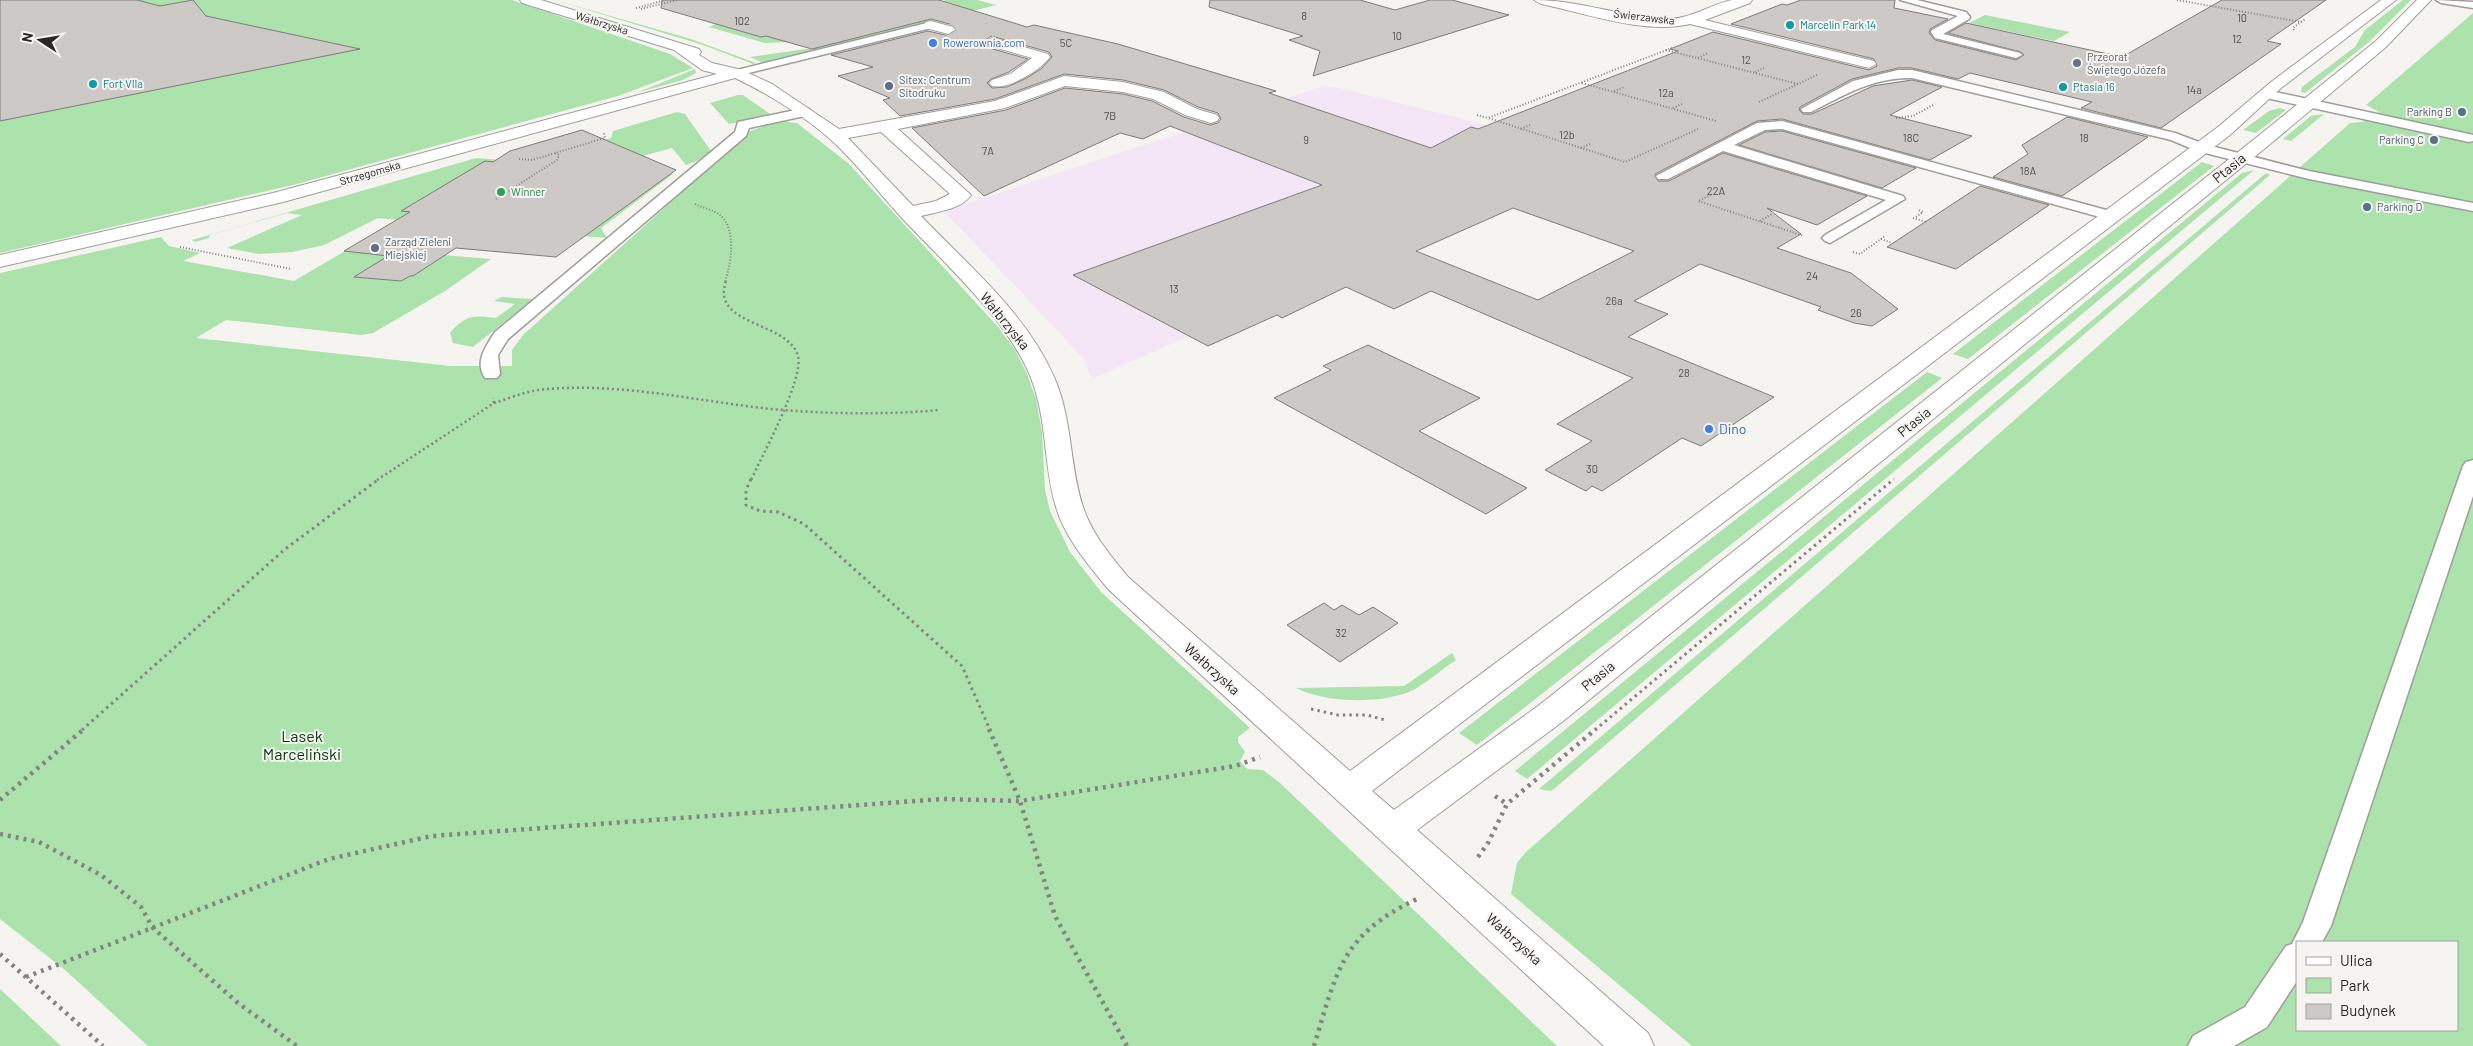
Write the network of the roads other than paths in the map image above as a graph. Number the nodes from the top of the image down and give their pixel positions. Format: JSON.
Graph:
{"nodes":[{"id":1,"x":528,"y":0,"type":"edge"},
{"id":2,"x":1541,"y":0,"type":"edge"},
{"id":3,"x":1745,"y":0,"type":"edge"},
{"id":4,"x":1906,"y":0,"type":"edge"},
{"id":5,"x":2389,"y":0,"type":"edge"},
{"id":6,"x":2424,"y":0,"type":"edge"},
{"id":7,"x":2441,"y":0,"type":"edge"},
{"id":8,"x":2473,"y":5,"type":"edge"},
{"id":9,"x":1689,"y":20,"type":"junction"},
{"id":10,"x":931,"y":25,"type":"joint"},
{"id":11,"x":948,"y":30,"type":"tunnel mouth"},
{"id":12,"x":992,"y":42,"type":"tunnel mouth"},
{"id":13,"x":2016,"y":55,"type":"dead end"},
{"id":14,"x":1869,"y":64,"type":"dead end"},
{"id":15,"x":737,"y":73,"type":"junction"},
{"id":16,"x":997,"y":84,"type":"dead end"},
{"id":17,"x":2266,"y":94,"type":"junction"},
{"id":18,"x":2308,"y":104,"type":"junction"},
{"id":19,"x":1807,"y":109,"type":"dead end"},
{"id":20,"x":805,"y":112,"type":"junction"},
{"id":21,"x":1211,"y":118,"type":"dead end"},
{"id":22,"x":885,"y":126,"type":"junction"},
{"id":23,"x":836,"y":135,"type":"junction"},
{"id":24,"x":2469,"y":138,"type":"dead end"},
{"id":25,"x":1722,"y":146,"type":"junction"},
{"id":26,"x":2202,"y":148,"type":"junction"},
{"id":27,"x":2242,"y":158,"type":"junction"},
{"id":28,"x":1663,"y":176,"type":"dead end"},
{"id":29,"x":2473,"y":207,"type":"edge"},
{"id":30,"x":908,"y":213,"type":"junction"},
{"id":31,"x":2112,"y":216,"type":"junction"},
{"id":32,"x":1830,"y":238,"type":"dead end"},
{"id":33,"x":0,"y":261,"type":"edge"},
{"id":34,"x":491,"y":374,"type":"road end"},
{"id":35,"x":2473,"y":466,"type":"edge"},
{"id":36,"x":1348,"y":791,"type":"junction"},
{"id":37,"x":1392,"y":830,"type":"junction"},
{"id":38,"x":2307,"y":941,"type":"edge"},
{"id":39,"x":2296,"y":957,"type":"edge"},
{"id":40,"x":1633,"y":1046,"type":"edge"},
{"id":41,"x":2204,"y":1046,"type":"edge"}],
"edges":[{"from":1,"to":15,"type":"street","name":"Wałbrzyska"},
{"from":2,"to":9,"type":"street","name":"Świerzawska"},
{"from":3,"to":9,"type":"street","name":"Świerzawska"},
{"from":4,"to":13,"type":"lane"},
{"from":5,"to":17,"type":"street"},
{"from":6,"to":18,"type":"street","name":"Ptasia"},
{"from":7,"to":8,"type":"lane"},
{"from":9,"to":14,"type":"street"},
{"from":10,"to":11,"type":"street","name":"Wałbrzyska"},
{"from":10,"to":15,"type":"lane","name":"Wałbrzyska"},
{"from":12,"to":16,"type":"street"},
{"from":15,"to":20,"type":"street","name":"Wałbrzyska"},
{"from":15,"to":33,"type":"street","name":"Strzegomska"},
{"from":17,"to":18,"type":"lane"},
{"from":17,"to":26,"type":"street"},
{"from":18,"to":24,"type":"lane"},
{"from":18,"to":27,"type":"street","name":"Ptasia"},
{"from":19,"to":26,"type":"lane"},
{"from":20,"to":23,"type":"street","name":"Wałbrzyska"},
{"from":20,"to":34,"type":"lane"},
{"from":21,"to":22,"type":"street"},
{"from":22,"to":23,"type":"street"},
{"from":22,"to":30,"type":"street"},
{"from":23,"to":30,"type":"street","name":"Wałbrzyska"},
{"from":25,"to":28,"type":"lane"},
{"from":25,"to":31,"type":"lane"},
{"from":25,"to":32,"type":"lane"},
{"from":26,"to":27,"type":"lane"},
{"from":26,"to":31,"type":"street"},
{"from":27,"to":29,"type":"lane"},
{"from":27,"to":37,"type":"street","name":"Ptasia"},
{"from":30,"to":36,"type":"street","name":"Wałbrzyska"},
{"from":31,"to":36,"type":"street"},
{"from":35,"to":38,"type":"lane"},
{"from":36,"to":37,"type":"street","name":"Wałbrzyska"},
{"from":37,"to":40,"type":"street","name":"Wałbrzyska"},
{"from":39,"to":41,"type":"lane"}]}
